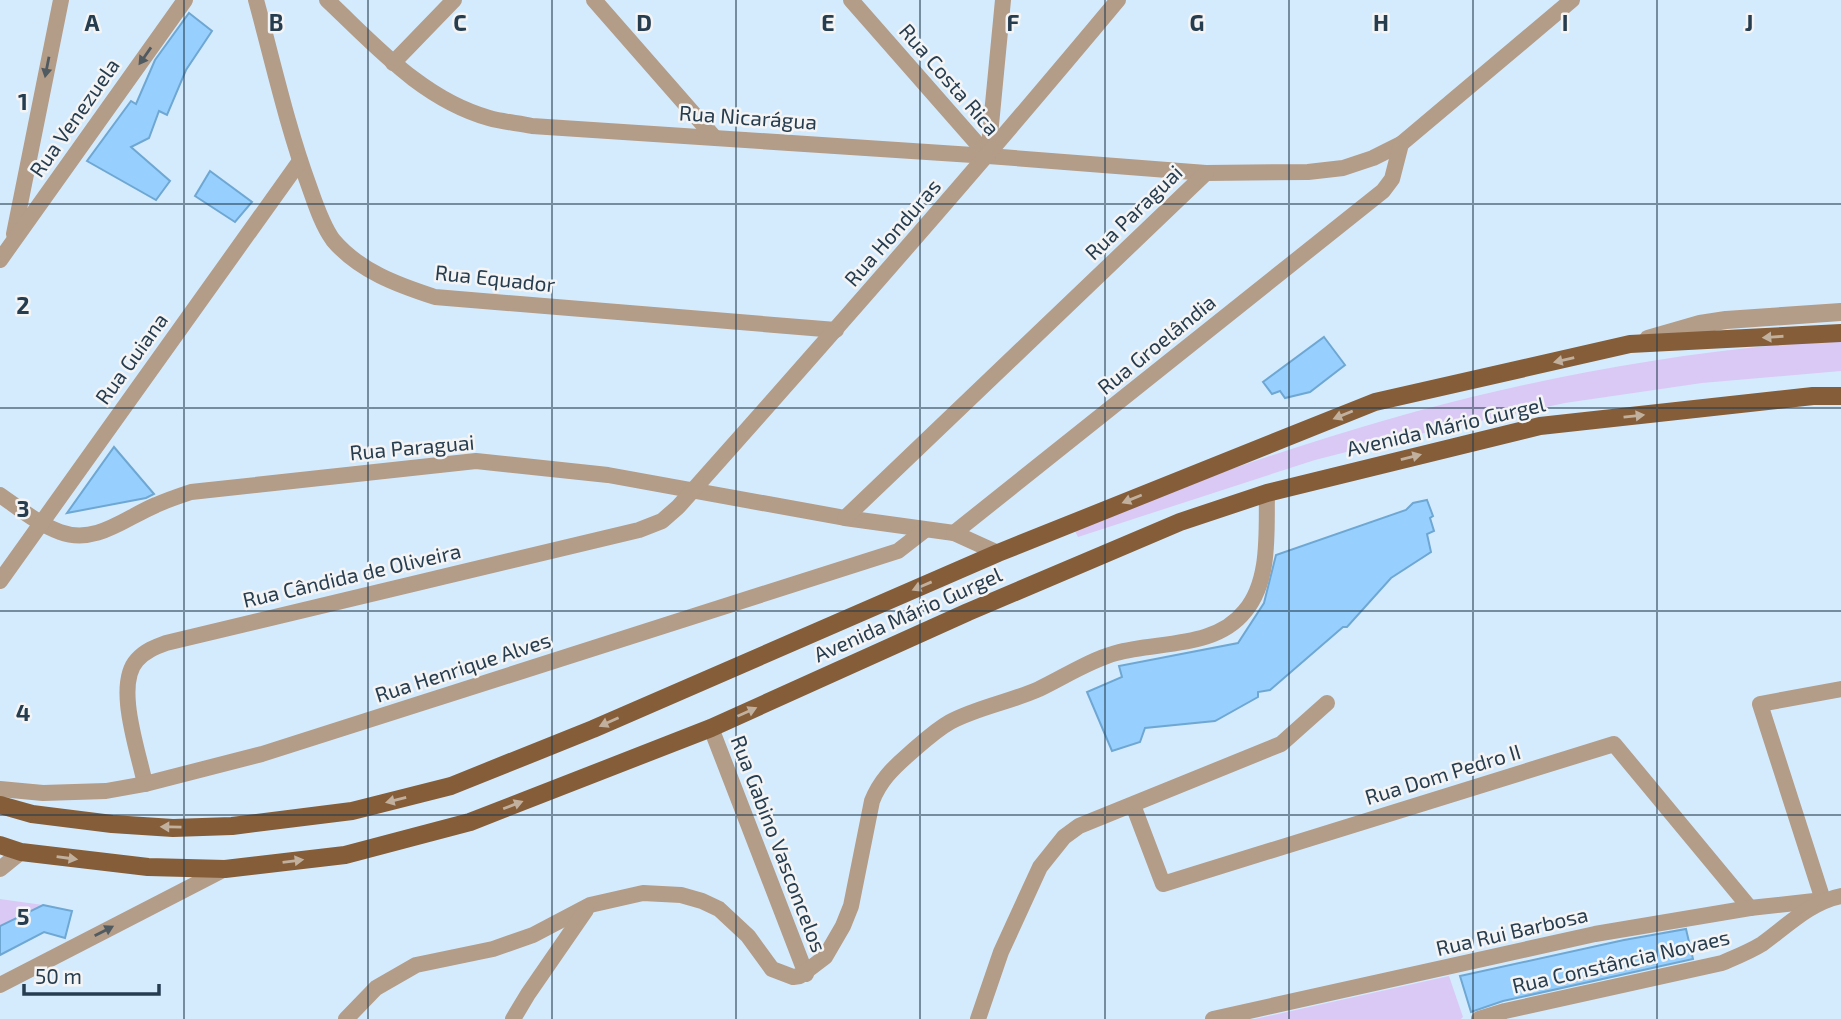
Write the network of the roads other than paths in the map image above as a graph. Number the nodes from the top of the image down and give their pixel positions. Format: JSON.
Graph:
{"nodes":[{"id":1,"x":61,"y":0,"type":"edge"},
{"id":2,"x":185,"y":0,"type":"edge"},
{"id":3,"x":257,"y":0,"type":"edge"},
{"id":4,"x":327,"y":0,"type":"edge"},
{"id":5,"x":454,"y":0,"type":"edge"},
{"id":6,"x":594,"y":0,"type":"edge"},
{"id":7,"x":851,"y":0,"type":"edge"},
{"id":8,"x":1003,"y":0,"type":"edge"},
{"id":9,"x":1118,"y":0,"type":"edge"},
{"id":10,"x":1572,"y":0,"type":"edge"},
{"id":11,"x":393,"y":63,"type":"junction"},
{"id":12,"x":714,"y":137,"type":"junction"},
{"id":13,"x":1401,"y":144,"type":"junction"},
{"id":14,"x":988,"y":156,"type":"junction"},
{"id":15,"x":300,"y":161,"type":"junction"},
{"id":16,"x":1206,"y":173,"type":"junction"},
{"id":17,"x":12,"y":243,"type":"junction"},
{"id":18,"x":0,"y":260,"type":"edge"},
{"id":19,"x":1841,"y":312,"type":"edge"},
{"id":20,"x":836,"y":330,"type":"junction"},
{"id":21,"x":1841,"y":332,"type":"edge"},
{"id":22,"x":1630,"y":344,"type":"junction"},
{"id":23,"x":1841,"y":396,"type":"edge"},
{"id":24,"x":694,"y":489,"type":"junction"},
{"id":25,"x":1266,"y":493,"type":"junction"},
{"id":26,"x":0,"y":495,"type":"edge"},
{"id":27,"x":845,"y":518,"type":"junction"},
{"id":28,"x":40,"y":523,"type":"junction"},
{"id":29,"x":925,"y":530,"type":"junction"},
{"id":30,"x":954,"y":533,"type":"junction"},
{"id":31,"x":998,"y":553,"type":"junction"},
{"id":32,"x":0,"y":581,"type":"edge"},
{"id":33,"x":1841,"y":689,"type":"edge"},
{"id":34,"x":1327,"y":703,"type":"dead end"},
{"id":35,"x":711,"y":728,"type":"junction"},
{"id":36,"x":145,"y":784,"type":"junction"},
{"id":37,"x":0,"y":789,"type":"edge"},
{"id":38,"x":1133,"y":805,"type":"junction"},
{"id":39,"x":0,"y":806,"type":"edge"},
{"id":40,"x":0,"y":845,"type":"edge"},
{"id":41,"x":21,"y":852,"type":"junction"},
{"id":42,"x":0,"y":869,"type":"edge"},
{"id":43,"x":225,"y":869,"type":"junction"},
{"id":44,"x":1841,"y":896,"type":"edge"},
{"id":45,"x":1823,"y":900,"type":"junction"},
{"id":46,"x":590,"y":905,"type":"junction"},
{"id":47,"x":1750,"y":908,"type":"junction"},
{"id":48,"x":806,"y":974,"type":"junction"},
{"id":49,"x":0,"y":985,"type":"edge"},
{"id":50,"x":1223,"y":1018,"type":"edge"},
{"id":51,"x":346,"y":1019,"type":"edge"},
{"id":52,"x":513,"y":1019,"type":"edge"},
{"id":53,"x":978,"y":1019,"type":"edge"},
{"id":54,"x":1479,"y":1019,"type":"edge"}],
"edges":[{"from":1,"to":17,"type":"street","one_way":true},
{"from":2,"to":17,"type":"street","name":"Rua Venezuela","one_way":true},
{"from":3,"to":15,"type":"street","name":"Rua Equador"},
{"from":4,"to":11,"type":"street","name":"Rua Nicarágua"},
{"from":5,"to":11,"type":"street"},
{"from":6,"to":12,"type":"street"},
{"from":7,"to":14,"type":"street","name":"Rua Costa Rica"},
{"from":8,"to":14,"type":"street"},
{"from":9,"to":14,"type":"street","name":"Rua Honduras"},
{"from":10,"to":13,"type":"street","name":"Rua Paraguai"},
{"from":11,"to":12,"type":"street","name":"Rua Nicarágua"},
{"from":12,"to":14,"type":"street","name":"Rua Nicarágua"},
{"from":13,"to":16,"type":"street","name":"Rua Paraguai"},
{"from":13,"to":30,"type":"street","name":"Rua Groelândia"},
{"from":14,"to":16,"type":"street","name":"Rua Nicarágua"},
{"from":14,"to":20,"type":"street","name":"Rua Honduras"},
{"from":15,"to":20,"type":"street","name":"Rua Equador"},
{"from":15,"to":28,"type":"street","name":"Rua Guiana"},
{"from":16,"to":27,"type":"street","name":"Rua Paraguai"},
{"from":17,"to":18,"type":"street","name":"Rua Venezuela"},
{"from":19,"to":22,"type":"street","name":"Avenida Mário Gurgel"},
{"from":20,"to":24,"type":"street","name":"Rua Honduras"},
{"from":21,"to":22,"type":"main road","name":"Avenida Mário Gurgel","one_way":true},
{"from":22,"to":31,"type":"main road","name":"Avenida Mário Gurgel","one_way":true},
{"from":25,"to":23,"type":"main road","name":"Avenida Mário Gurgel","one_way":true},
{"from":24,"to":27,"type":"street","name":"Rua Paraguai"},
{"from":24,"to":28,"type":"street","name":"Rua Paraguai"},
{"from":24,"to":36,"type":"street","name":"Rua Cândida de Oliveira"},
{"from":35,"to":25,"type":"main road","name":"Avenida Mário Gurgel","one_way":true},
{"from":25,"to":48,"type":"street"},
{"from":26,"to":28,"type":"street","name":"Rua Paraguai"},
{"from":27,"to":29,"type":"street","name":"Rua Paraguai"},
{"from":28,"to":32,"type":"street","name":"Rua Guiana"},
{"from":29,"to":30,"type":"street","name":"Rua Paraguai"},
{"from":29,"to":36,"type":"street","name":"Rua Henrique Alves"},
{"from":30,"to":31,"type":"street"},
{"from":31,"to":39,"type":"main road","name":"Avenida Mário Gurgel","one_way":true},
{"from":33,"to":45,"type":"street"},
{"from":34,"to":38,"type":"street"},
{"from":43,"to":35,"type":"main road","name":"Avenida Mário Gurgel","one_way":true},
{"from":35,"to":48,"type":"street","name":"Rua Gabino Vasconcelos"},
{"from":36,"to":37,"type":"street","name":"Rua Henrique Alves"},
{"from":38,"to":47,"type":"street","name":"Rua Dom Pedro II"},
{"from":38,"to":53,"type":"street"},
{"from":40,"to":41,"type":"main road","name":"Avenida Mário Gurgel"},
{"from":41,"to":42,"type":"street"},
{"from":41,"to":43,"type":"main road","name":"Avenida Mário Gurgel","one_way":true},
{"from":49,"to":43,"type":"street","one_way":true},
{"from":44,"to":45,"type":"street","name":"Rua Constância Novaes"},
{"from":45,"to":47,"type":"street","name":"Rua Rui Barbosa"},
{"from":45,"to":54,"type":"street","name":"Rua Constância Novaes"},
{"from":46,"to":48,"type":"street"},
{"from":46,"to":51,"type":"street"},
{"from":46,"to":52,"type":"street"},
{"from":47,"to":50,"type":"street","name":"Rua Rui Barbosa"}]}
